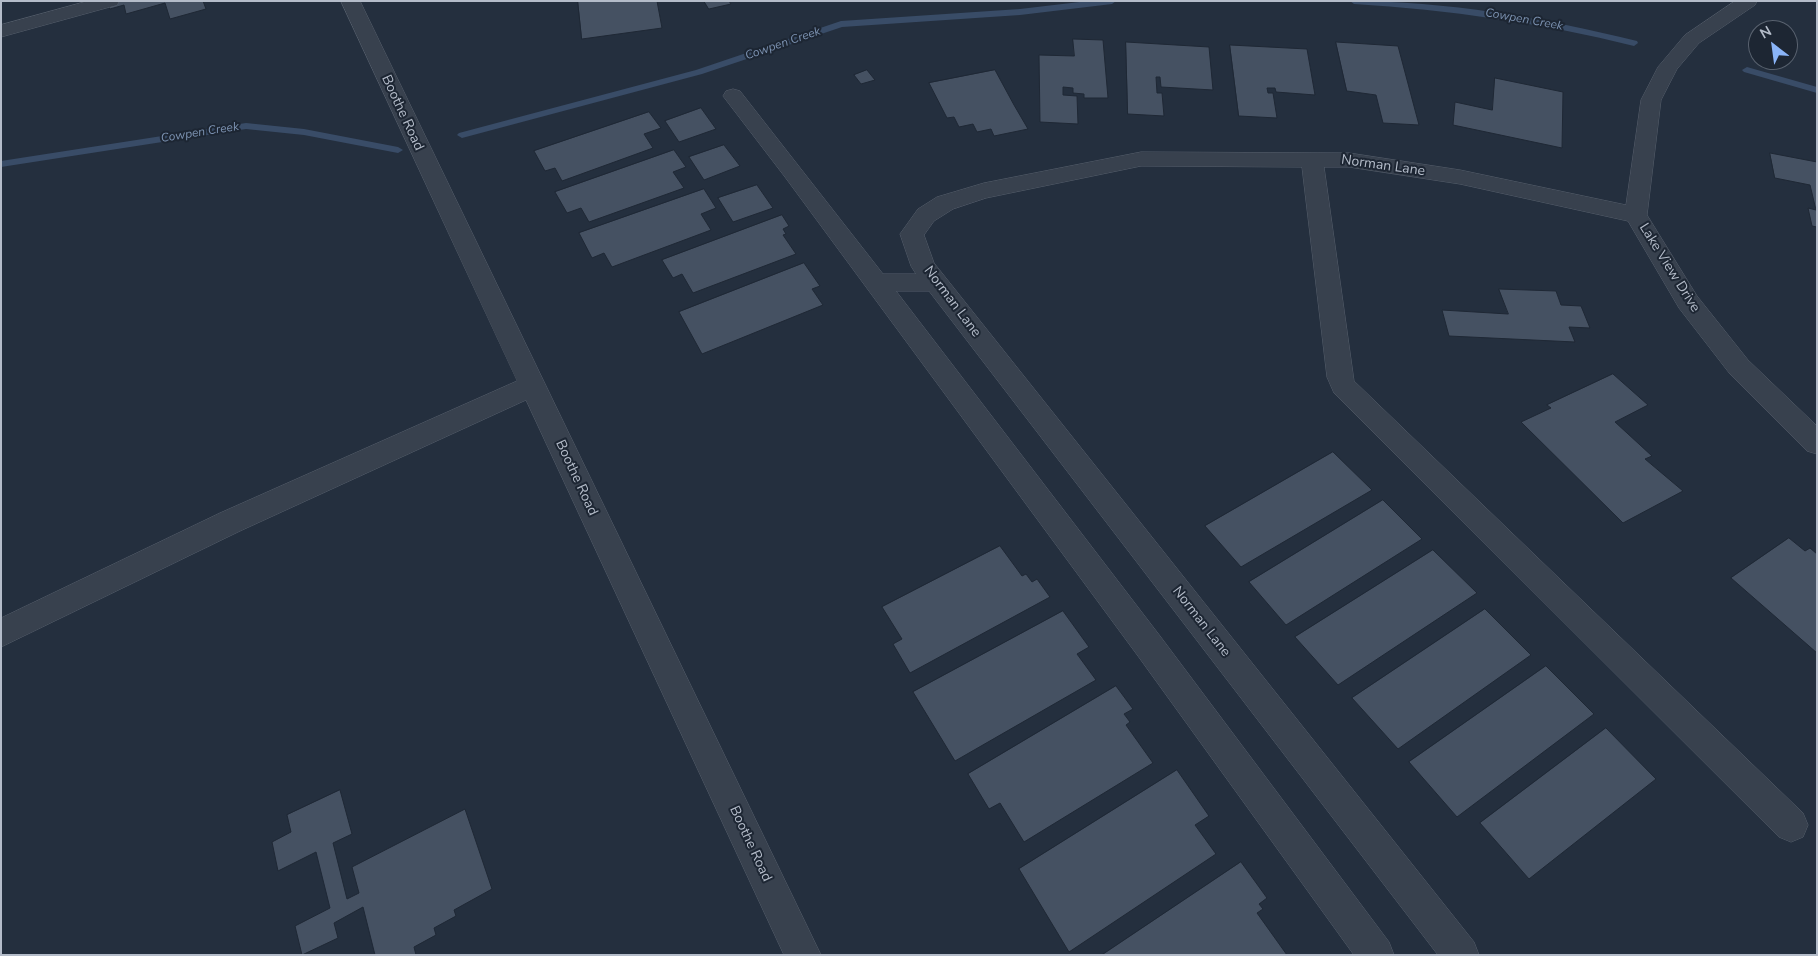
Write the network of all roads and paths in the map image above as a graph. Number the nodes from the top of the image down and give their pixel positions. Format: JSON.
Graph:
{"nodes":[{"id":1,"x":110,"y":1,"type":"edge"},
{"id":2,"x":350,"y":1,"type":"edge"},
{"id":3,"x":1748,"y":1,"type":"edge"},
{"id":4,"x":1,"y":31,"type":"edge"},
{"id":5,"x":733,"y":96,"type":"dead end"},
{"id":6,"x":1312,"y":160,"type":"junction"},
{"id":7,"x":1636,"y":215,"type":"junction"},
{"id":8,"x":936,"y":282,"type":"junction"},
{"id":9,"x":876,"y":283,"type":"junction"},
{"id":10,"x":532,"y":386,"type":"junction"},
{"id":11,"x":1817,"y":443,"type":"edge"},
{"id":12,"x":1,"y":632,"type":"edge"},
{"id":13,"x":1792,"y":825,"type":"dead end"},
{"id":14,"x":803,"y":955,"type":"edge"},
{"id":15,"x":1376,"y":955,"type":"edge"},
{"id":16,"x":1461,"y":955,"type":"edge"}],
"edges":[{"from":1,"to":4,"type":"street"},
{"from":2,"to":10,"type":"street","name":"Boothe Road"},
{"from":3,"to":7,"type":"street","name":"Lake View Drive"},
{"from":5,"to":9,"type":"street"},
{"from":6,"to":7,"type":"street","name":"Norman Lane"},
{"from":6,"to":8,"type":"street","name":"Norman Lane"},
{"from":6,"to":13,"type":"street"},
{"from":7,"to":11,"type":"street","name":"Lake View Drive"},
{"from":8,"to":9,"type":"street"},
{"from":8,"to":16,"type":"street","name":"Norman Lane"},
{"from":9,"to":15,"type":"street"},
{"from":10,"to":12,"type":"street"},
{"from":10,"to":14,"type":"street","name":"Boothe Road"}]}
